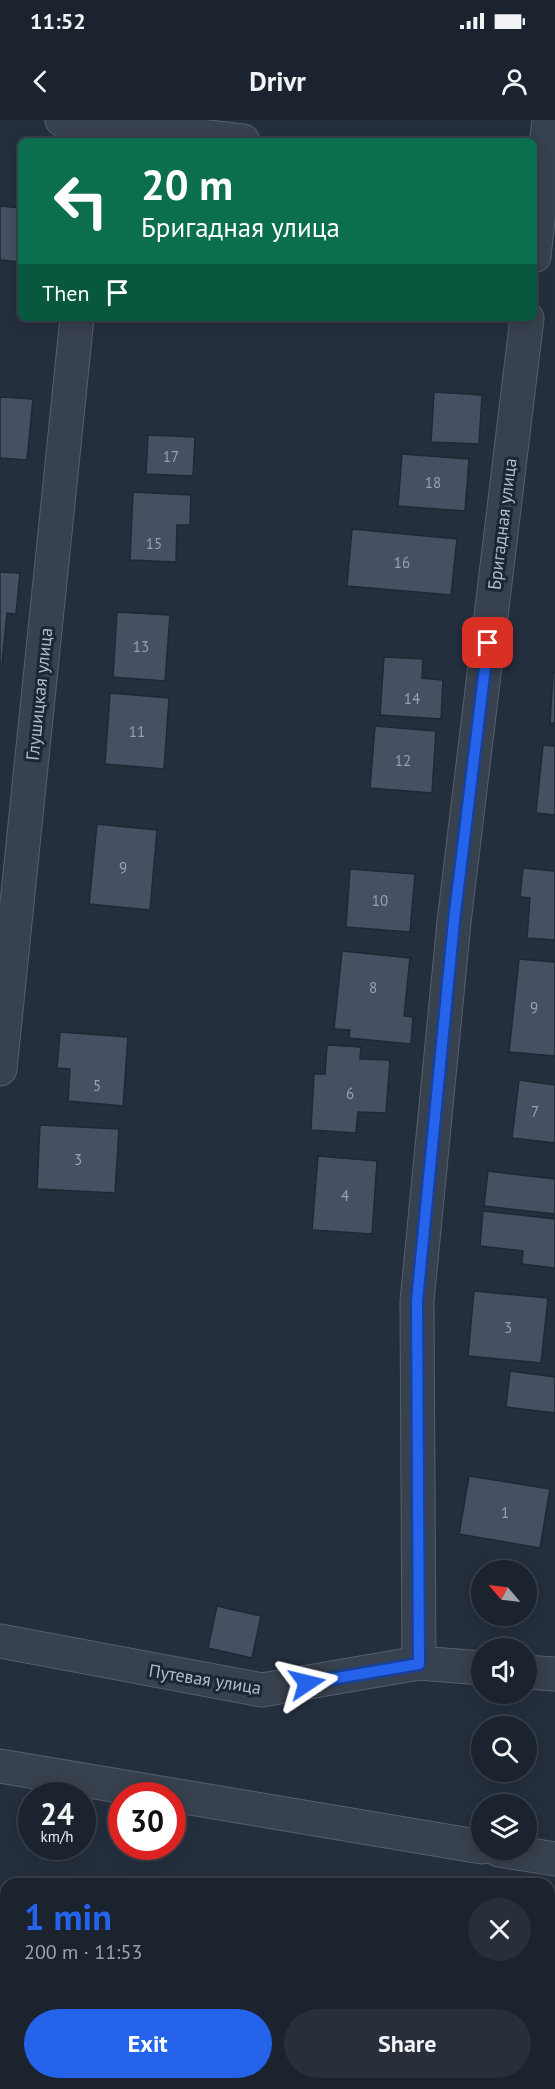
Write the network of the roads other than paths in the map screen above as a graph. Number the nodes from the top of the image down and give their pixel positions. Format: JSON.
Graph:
{"nodes":[{"id":1,"x":62,"y":120,"type":"edge"},
{"id":2,"x":549,"y":120,"type":"edge"},
{"id":3,"x":96,"y":128,"type":"edge"},
{"id":4,"x":209,"y":138,"type":"edge"},
{"id":5,"x":544,"y":179,"type":"edge"},
{"id":6,"x":537,"y":233,"type":"edge"},
{"id":7,"x":77,"y":321,"type":"edge"},
{"id":8,"x":527,"y":321,"type":"edge"},
{"id":9,"x":0,"y":1069,"type":"edge"},
{"id":10,"x":0,"y":1641,"type":"edge"},
{"id":11,"x":419,"y":1664,"type":"junction"},
{"id":12,"x":471,"y":1667,"type":"edge"},
{"id":13,"x":537,"y":1673,"type":"edge"},
{"id":14,"x":555,"y":1674,"type":"edge"},
{"id":15,"x":0,"y":1766,"type":"edge"},
{"id":16,"x":471,"y":1844,"type":"edge"},
{"id":17,"x":537,"y":1856,"type":"edge"},
{"id":18,"x":555,"y":1859,"type":"edge"}],
"edges":[{"from":1,"to":3,"type":"street"},
{"from":2,"to":5,"type":"street"},
{"from":3,"to":4,"type":"street"},
{"from":5,"to":6,"type":"street"},
{"from":7,"to":9,"type":"street","name":"Глушицкая улица"},
{"from":8,"to":11,"type":"street","name":"Бригадная улица"},
{"from":10,"to":11,"type":"street","name":"Путевая улица"},
{"from":11,"to":12,"type":"street","name":"Путевая улица"},
{"from":13,"to":14,"type":"street"},
{"from":15,"to":16,"type":"street"},
{"from":17,"to":18,"type":"street"}]}
